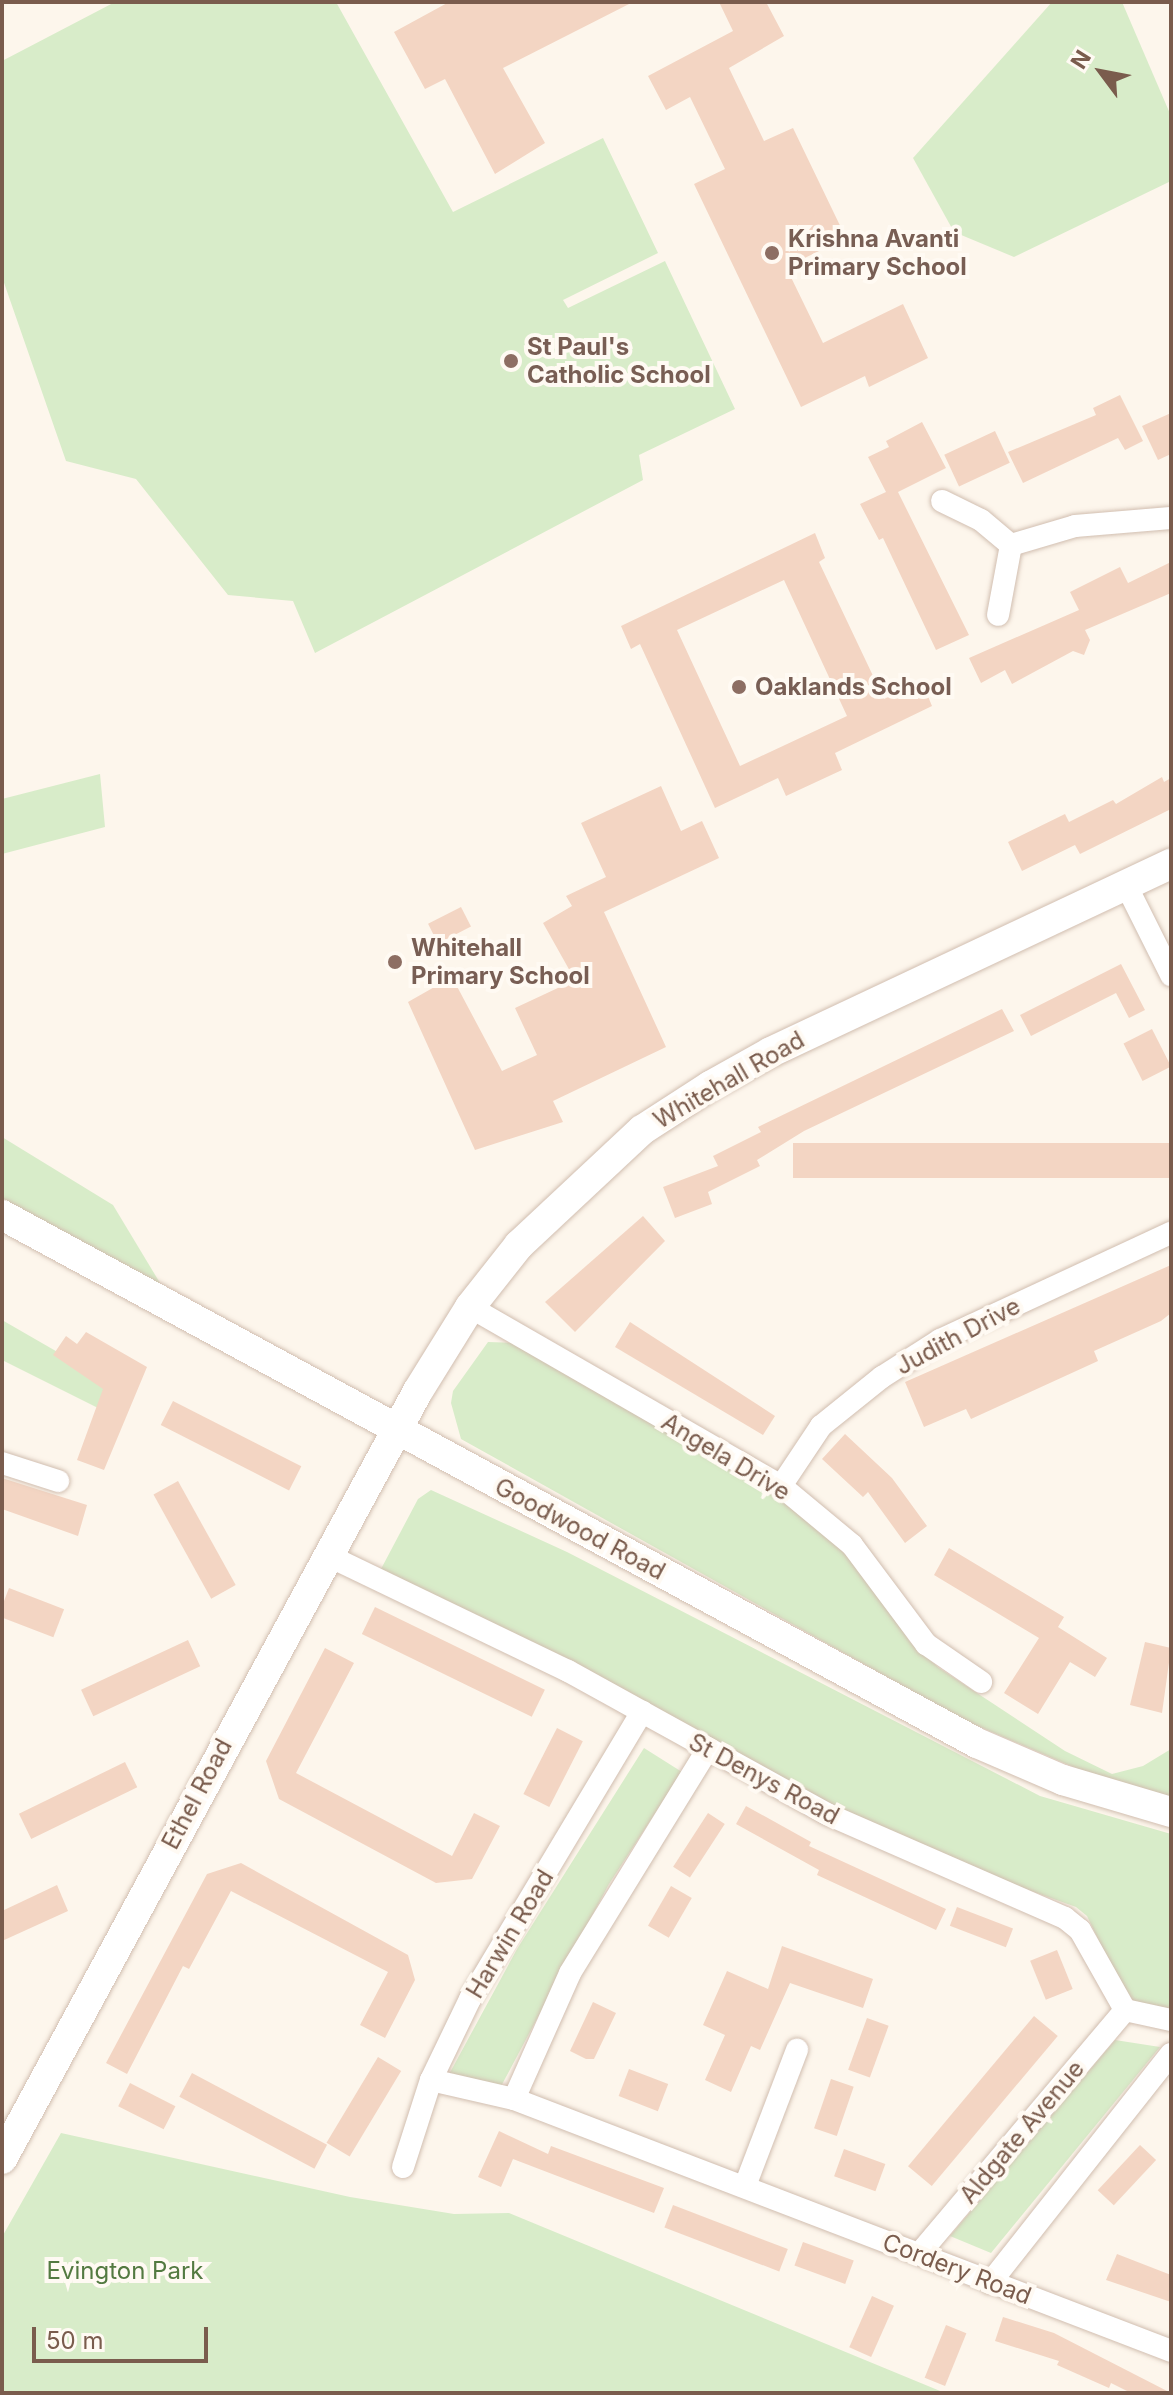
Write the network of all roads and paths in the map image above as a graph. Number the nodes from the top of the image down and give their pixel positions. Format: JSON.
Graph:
{"nodes":[{"id":1,"x":942,"y":501,"type":"dead end"},
{"id":2,"x":1171,"y":518,"type":"edge"},
{"id":3,"x":1011,"y":545,"type":"junction"},
{"id":4,"x":998,"y":615,"type":"dead end"},
{"id":5,"x":1171,"y":864,"type":"edge"},
{"id":6,"x":1126,"y":885,"type":"junction"},
{"id":7,"x":1171,"y":975,"type":"edge"},
{"id":8,"x":2,"y":1215,"type":"edge"},
{"id":9,"x":1171,"y":1233,"type":"edge"},
{"id":10,"x":470,"y":1307,"type":"junction"},
{"id":11,"x":396,"y":1431,"type":"junction"},
{"id":12,"x":2,"y":1463,"type":"edge"},
{"id":13,"x":58,"y":1481,"type":"dead end"},
{"id":14,"x":781,"y":1486,"type":"junction"},
{"id":15,"x":327,"y":1555,"type":"junction"},
{"id":16,"x":981,"y":1682,"type":"dead end"},
{"id":17,"x":642,"y":1712,"type":"junction"},
{"id":18,"x":708,"y":1749,"type":"junction"},
{"id":19,"x":1171,"y":1812,"type":"edge"},
{"id":20,"x":1125,"y":2010,"type":"junction"},
{"id":21,"x":1171,"y":2020,"type":"edge"},
{"id":22,"x":797,"y":2050,"type":"dead end"},
{"id":23,"x":1171,"y":2054,"type":"edge"},
{"id":24,"x":431,"y":2080,"type":"junction"},
{"id":25,"x":514,"y":2099,"type":"junction"},
{"id":26,"x":2,"y":2159,"type":"edge"},
{"id":27,"x":403,"y":2167,"type":"dead end"},
{"id":28,"x":745,"y":2186,"type":"junction"},
{"id":29,"x":919,"y":2254,"type":"junction"},
{"id":30,"x":990,"y":2283,"type":"junction"},
{"id":31,"x":1171,"y":2351,"type":"edge"}],
"edges":[{"from":1,"to":3,"type":"street"},
{"from":2,"to":3,"type":"street"},
{"from":3,"to":4,"type":"street"},
{"from":5,"to":6,"type":"street","name":"Whitehall Road"},
{"from":6,"to":7,"type":"street"},
{"from":6,"to":10,"type":"street","name":"Whitehall Road"},
{"from":8,"to":11,"type":"street","name":"Goodwood Road"},
{"from":9,"to":14,"type":"street","name":"Judith Drive"},
{"from":10,"to":11,"type":"street","name":"Whitehall Road"},
{"from":10,"to":14,"type":"street","name":"Angela Drive"},
{"from":11,"to":15,"type":"street","name":"Ethel Road"},
{"from":11,"to":19,"type":"street","name":"Goodwood Road"},
{"from":12,"to":13,"type":"street"},
{"from":14,"to":16,"type":"street","name":"Angela Drive"},
{"from":15,"to":17,"type":"street","name":"St Denys Road"},
{"from":15,"to":26,"type":"street","name":"Ethel Road"},
{"from":17,"to":18,"type":"street","name":"St Denys Road"},
{"from":17,"to":24,"type":"street","name":"Harwin Road"},
{"from":18,"to":20,"type":"street","name":"St Denys Road"},
{"from":18,"to":25,"type":"street"},
{"from":20,"to":21,"type":"street"},
{"from":20,"to":29,"type":"street","name":"Aldgate Avenue"},
{"from":22,"to":28,"type":"street"},
{"from":23,"to":30,"type":"street"},
{"from":24,"to":25,"type":"street","name":"Cordery Road"},
{"from":24,"to":27,"type":"street","name":"Harwin Road"},
{"from":25,"to":28,"type":"street","name":"Cordery Road"},
{"from":28,"to":29,"type":"street","name":"Cordery Road"},
{"from":29,"to":30,"type":"street","name":"Cordery Road"},
{"from":30,"to":31,"type":"street","name":"Cordery Road"}]}
